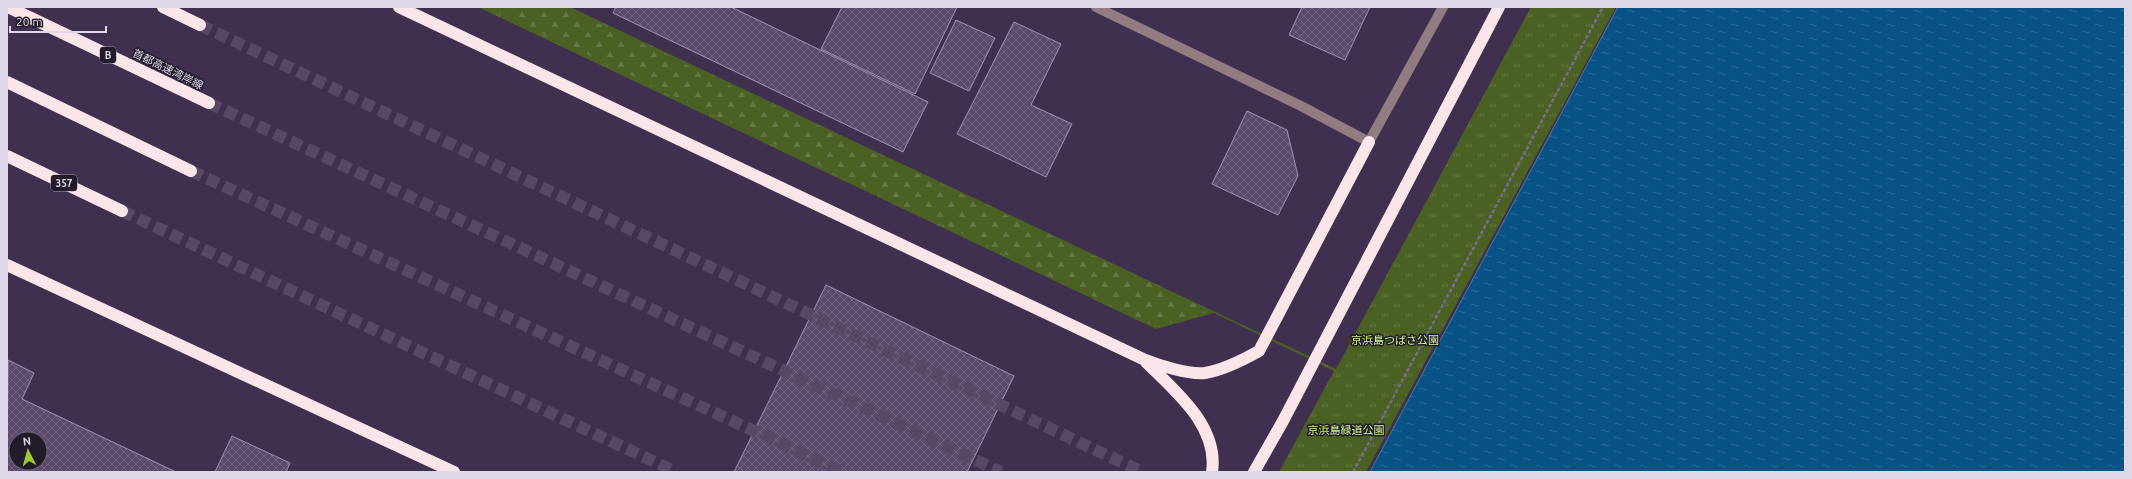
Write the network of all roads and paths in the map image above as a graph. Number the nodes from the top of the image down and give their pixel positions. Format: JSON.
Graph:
{"nodes":[{"id":1,"x":8,"y":7,"type":"edge"},
{"id":2,"x":163,"y":7,"type":"edge"},
{"id":3,"x":399,"y":7,"type":"edge"},
{"id":4,"x":1096,"y":7,"type":"edge"},
{"id":5,"x":1443,"y":7,"type":"edge"},
{"id":6,"x":1499,"y":7,"type":"edge"},
{"id":7,"x":1603,"y":7,"type":"edge"},
{"id":8,"x":200,"y":25,"type":"tunnel mouth"},
{"id":9,"x":7,"y":82,"type":"edge"},
{"id":10,"x":209,"y":103,"type":"tunnel mouth"},
{"id":11,"x":1369,"y":142,"type":"junction"},
{"id":12,"x":7,"y":156,"type":"edge"},
{"id":13,"x":191,"y":171,"type":"tunnel mouth"},
{"id":14,"x":122,"y":211,"type":"tunnel mouth"},
{"id":15,"x":7,"y":265,"type":"edge"},
{"id":16,"x":1143,"y":359,"type":"junction"},
{"id":17,"x":454,"y":472,"type":"edge"},
{"id":18,"x":1212,"y":472,"type":"edge"},
{"id":19,"x":1254,"y":472,"type":"edge"},
{"id":20,"x":1353,"y":472,"type":"edge"}],
"edges":[{"from":1,"to":10,"type":"highway","name":"首都高速湾岸線","number":"B"},
{"from":2,"to":8,"type":"highway"},
{"from":3,"to":16,"type":"highway"},
{"from":4,"to":11,"type":"street"},
{"from":5,"to":11,"type":"street"},
{"from":6,"to":19,"type":"highway"},
{"from":7,"to":20,"type":"path"},
{"from":9,"to":13,"type":"highway"},
{"from":11,"to":16,"type":"highway"},
{"from":12,"to":14,"type":"highway","number":"357"},
{"from":15,"to":17,"type":"highway"},
{"from":16,"to":18,"type":"highway"}]}
